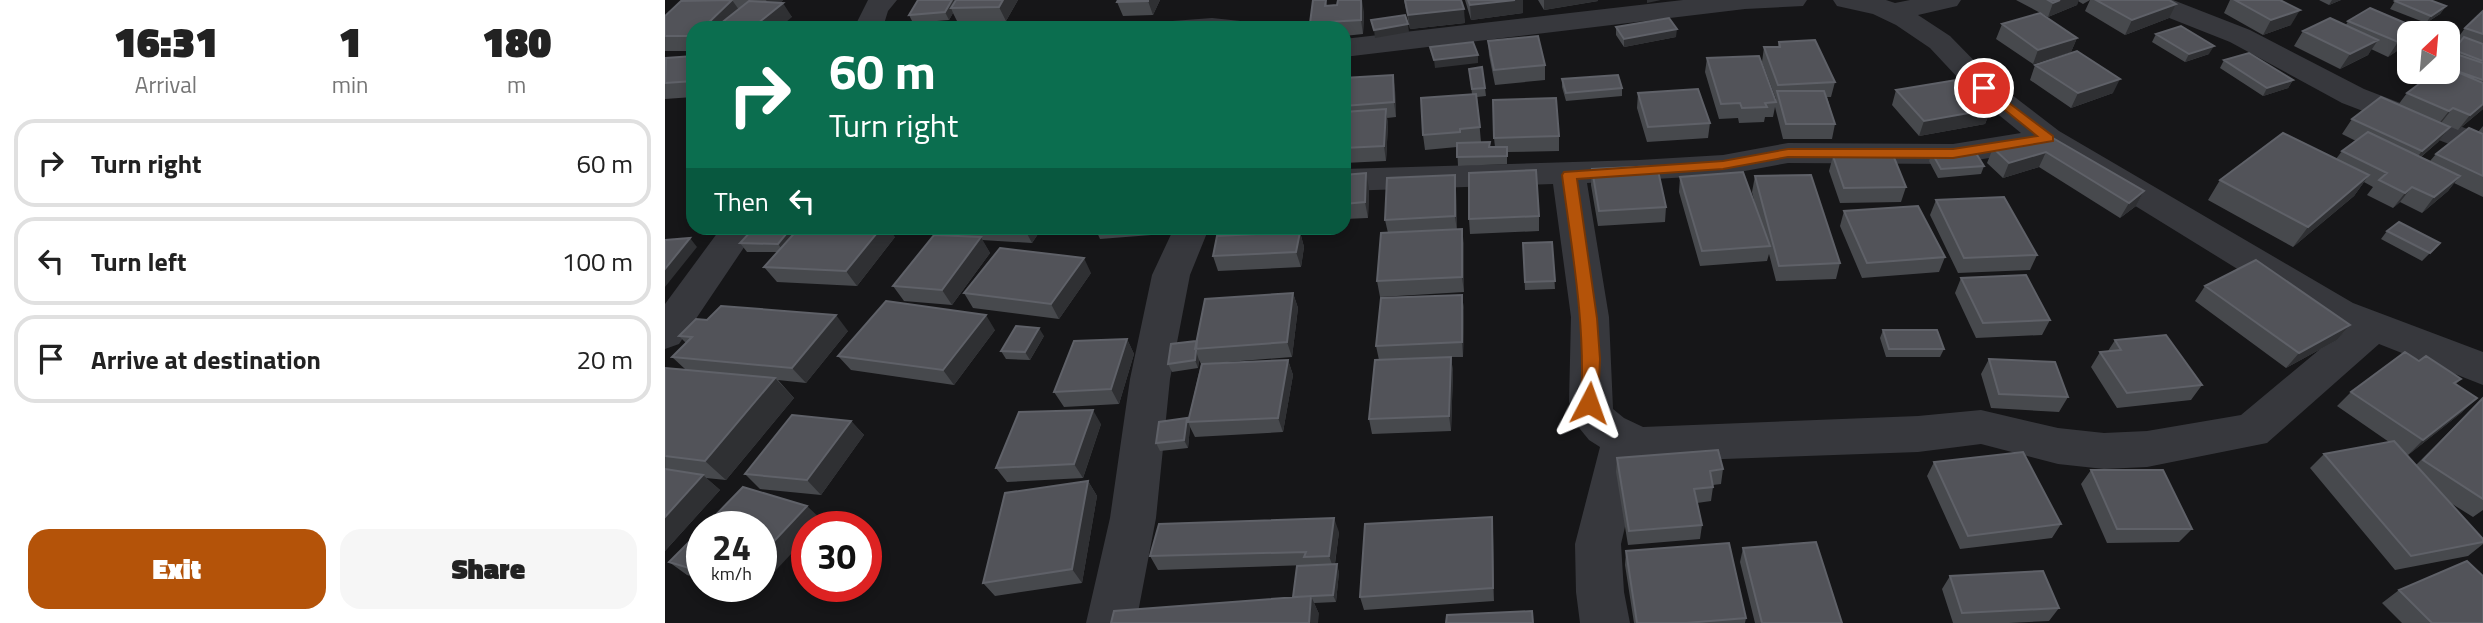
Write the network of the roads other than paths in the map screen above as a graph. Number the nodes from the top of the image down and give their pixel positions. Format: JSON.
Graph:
{"nodes":[{"id":1,"x":883,"y":0,"type":"edge"},
{"id":2,"x":1242,"y":0,"type":"edge"},
{"id":3,"x":1793,"y":0,"type":"edge"},
{"id":4,"x":1947,"y":0,"type":"edge"},
{"id":5,"x":2150,"y":0,"type":"edge"},
{"id":6,"x":1870,"y":5,"type":"edge"},
{"id":7,"x":871,"y":21,"type":"edge"},
{"id":8,"x":1237,"y":21,"type":"edge"},
{"id":9,"x":1351,"y":47,"type":"edge"},
{"id":10,"x":2048,"y":138,"type":"junction"},
{"id":11,"x":2483,"y":147,"type":"edge"},
{"id":12,"x":1569,"y":175,"type":"junction"},
{"id":13,"x":1351,"y":180,"type":"edge"},
{"id":14,"x":734,"y":235,"type":"edge"},
{"id":15,"x":1188,"y":235,"type":"edge"},
{"id":16,"x":2374,"y":326,"type":"junction"},
{"id":17,"x":665,"y":334,"type":"edge"},
{"id":18,"x":2483,"y":369,"type":"edge"},
{"id":19,"x":1624,"y":438,"type":"junction"},
{"id":20,"x":1111,"y":623,"type":"edge"},
{"id":21,"x":1605,"y":623,"type":"edge"}],
"edges":[{"from":1,"to":7,"type":"street"},
{"from":2,"to":8,"type":"street"},
{"from":3,"to":9,"type":"street"},
{"from":4,"to":6,"type":"street"},
{"from":5,"to":11,"type":"street"},
{"from":6,"to":10,"type":"street"},
{"from":10,"to":12,"type":"street"},
{"from":10,"to":16,"type":"street"},
{"from":12,"to":13,"type":"street"},
{"from":12,"to":19,"type":"street"},
{"from":14,"to":17,"type":"street"},
{"from":15,"to":20,"type":"street"},
{"from":16,"to":18,"type":"street"},
{"from":16,"to":19,"type":"street"},
{"from":19,"to":21,"type":"street"}]}
